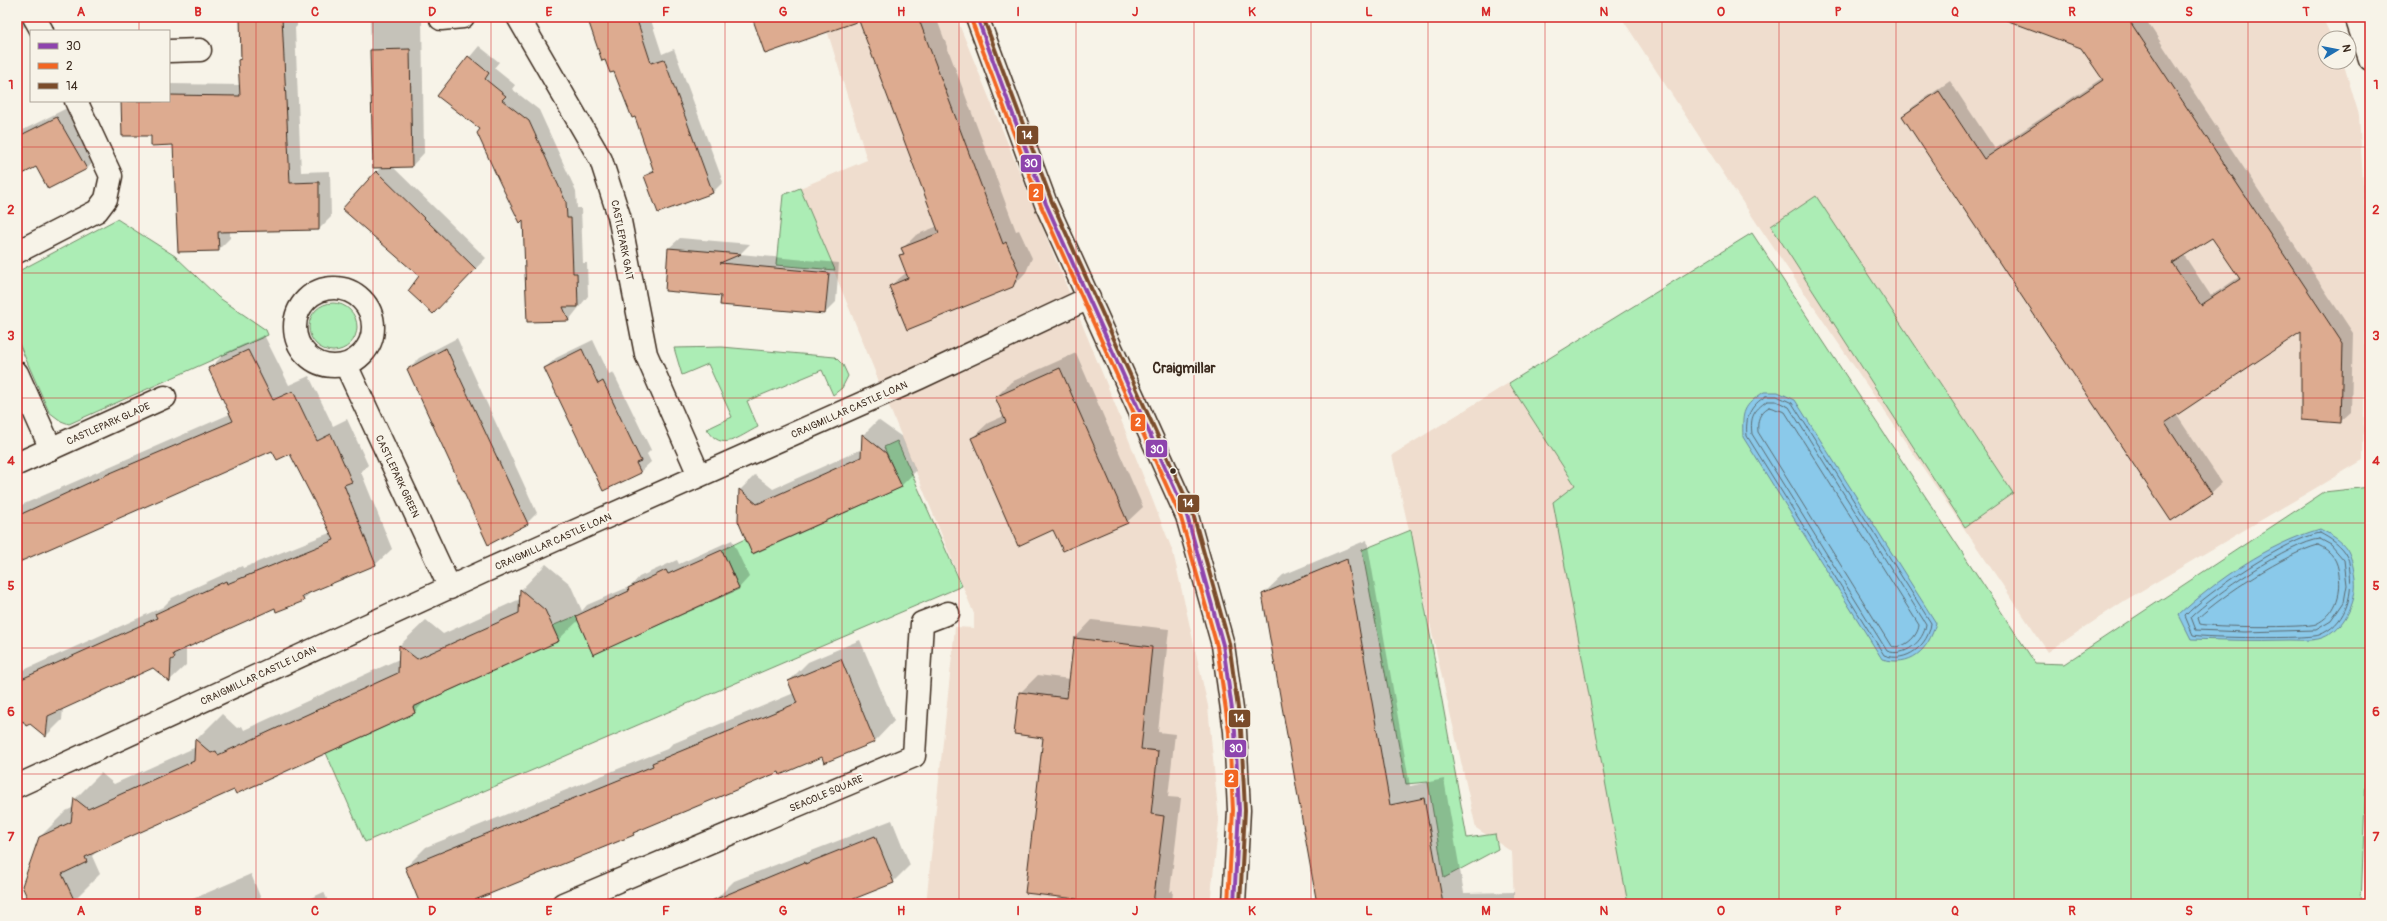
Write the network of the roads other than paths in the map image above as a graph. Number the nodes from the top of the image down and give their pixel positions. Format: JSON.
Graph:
{"nodes":[{"id":1,"x":34,"y":17,"type":"edge"},
{"id":2,"x":463,"y":17,"type":"edge"},
{"id":3,"x":518,"y":17,"type":"edge"},
{"id":4,"x":977,"y":17,"type":"edge"},
{"id":5,"x":2356,"y":17,"type":"edge"},
{"id":6,"x":441,"y":19,"type":"dead end"},
{"id":7,"x":41,"y":30,"type":"edge"},
{"id":8,"x":170,"y":50,"type":"edge"},
{"id":9,"x":200,"y":50,"type":"dead end"},
{"id":10,"x":2370,"y":59,"type":"edge"},
{"id":11,"x":76,"y":102,"type":"edge"},
{"id":12,"x":17,"y":252,"type":"edge"},
{"id":13,"x":1089,"y":298,"type":"junction"},
{"id":14,"x":346,"y":365,"type":"dead end"},
{"id":15,"x":17,"y":373,"type":"edge"},
{"id":16,"x":165,"y":397,"type":"dead end"},
{"id":17,"x":51,"y":449,"type":"junction"},
{"id":18,"x":17,"y":464,"type":"edge"},
{"id":19,"x":699,"y":475,"type":"junction"},
{"id":20,"x":450,"y":588,"type":"junction"},
{"id":21,"x":948,"y":612,"type":"dead end"},
{"id":22,"x":17,"y":786,"type":"edge"},
{"id":23,"x":593,"y":898,"type":"edge"},
{"id":24,"x":563,"y":904,"type":"edge"},
{"id":25,"x":1234,"y":904,"type":"edge"}],
"edges":[{"from":1,"to":7,"type":"street"},
{"from":2,"to":6,"type":"street"},
{"from":3,"to":19,"type":"street","name":"CASTLEPARK GAIT"},
{"from":4,"to":13,"type":"street"},
{"from":5,"to":10,"type":"street"},
{"from":8,"to":9,"type":"street"},
{"from":11,"to":12,"type":"street"},
{"from":13,"to":19,"type":"street","name":"CRAIGMILLAR CASTLE LOAN"},
{"from":13,"to":25,"type":"street"},
{"from":14,"to":20,"type":"street","name":"CASTLEPARK GREEN"},
{"from":15,"to":17,"type":"street"},
{"from":16,"to":17,"type":"street","name":"CASTLEPARK GLADE"},
{"from":17,"to":18,"type":"street","name":"CASTLEPARK GLADE"},
{"from":19,"to":20,"type":"street","name":"CRAIGMILLAR CASTLE LOAN"},
{"from":20,"to":22,"type":"street","name":"CRAIGMILLAR CASTLE LOAN"},
{"from":21,"to":23,"type":"street","name":"SEACOLE SQUARE"},
{"from":23,"to":24,"type":"street","name":"SEACOLE SQUARE"}]}
